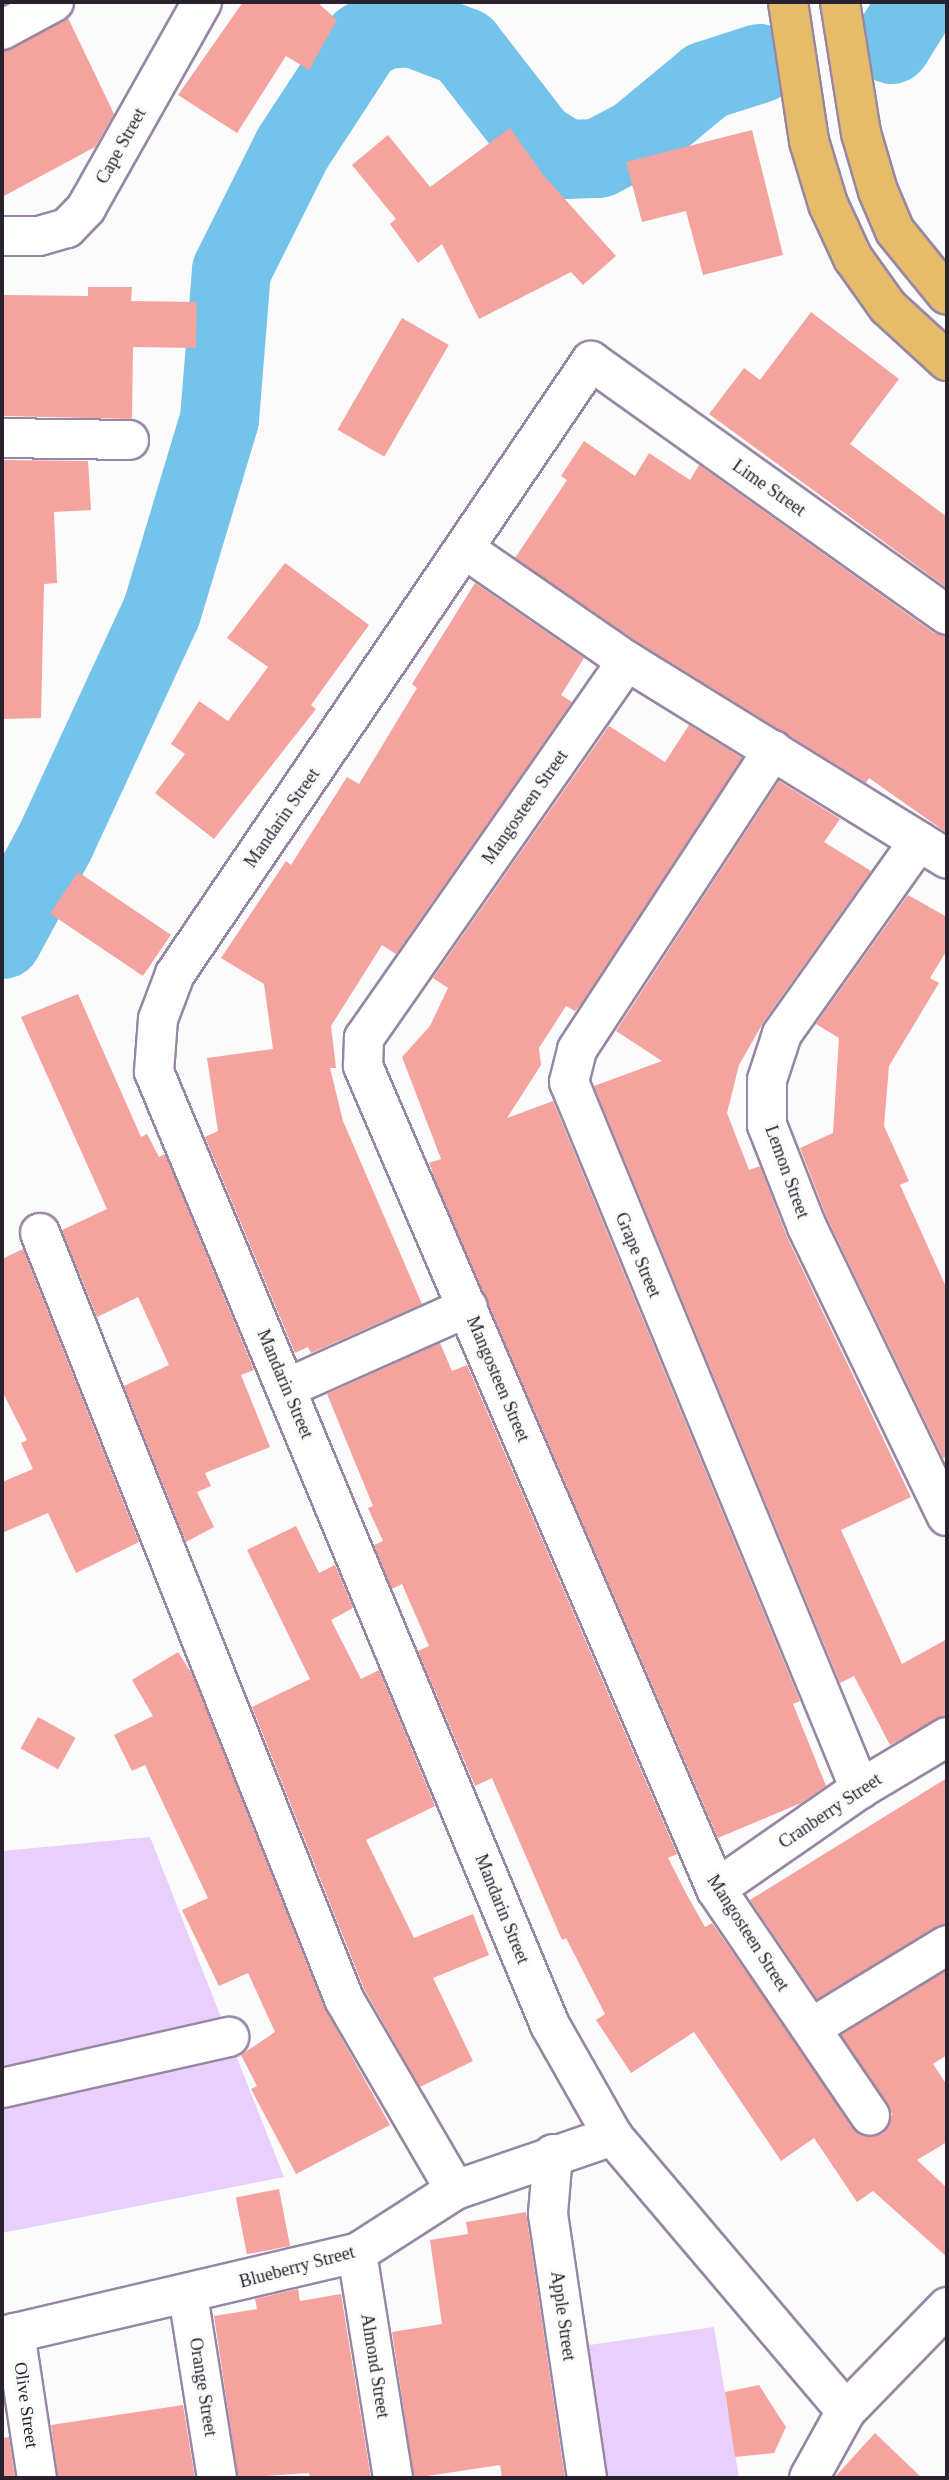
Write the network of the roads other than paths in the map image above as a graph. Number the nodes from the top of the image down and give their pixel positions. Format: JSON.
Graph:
{"nodes":[{"id":1,"x":54,"y":2,"type":"edge"},
{"id":2,"x":202,"y":2,"type":"edge"},
{"id":3,"x":788,"y":2,"type":"edge"},
{"id":4,"x":840,"y":2,"type":"edge"},
{"id":5,"x":2,"y":30,"type":"edge"},
{"id":6,"x":2,"y":236,"type":"edge"},
{"id":7,"x":947,"y":295,"type":"edge"},
{"id":8,"x":591,"y":361,"type":"joint"},
{"id":9,"x":947,"y":361,"type":"edge"},
{"id":10,"x":2,"y":438,"type":"edge"},
{"id":11,"x":129,"y":440,"type":"dead end"},
{"id":12,"x":466,"y":550,"type":"junction"},
{"id":13,"x":947,"y":615,"type":"edge"},
{"id":14,"x":627,"y":661,"type":"junction"},
{"id":15,"x":773,"y":750,"type":"junction"},
{"id":16,"x":933,"y":850,"type":"edge"},
{"id":17,"x":40,"y":1233,"type":"dead end"},
{"id":18,"x":468,"y":1307,"type":"junction"},
{"id":19,"x":287,"y":1388,"type":"junction"},
{"id":20,"x":947,"y":1516,"type":"edge"},
{"id":21,"x":947,"y":1737,"type":"edge"},
{"id":22,"x":860,"y":1789,"type":"junction"},
{"id":23,"x":716,"y":1889,"type":"junction"},
{"id":24,"x":947,"y":1945,"type":"edge"},
{"id":25,"x":811,"y":2028,"type":"junction"},
{"id":26,"x":229,"y":2037,"type":"dead end"},
{"id":27,"x":2,"y":2088,"type":"edge"},
{"id":28,"x":870,"y":2116,"type":"dead end"},
{"id":29,"x":613,"y":2136,"type":"junction"},
{"id":30,"x":553,"y":2154,"type":"junction"},
{"id":31,"x":455,"y":2190,"type":"junction"},
{"id":32,"x":357,"y":2253,"type":"junction"},
{"id":33,"x":188,"y":2295,"type":"junction"},
{"id":34,"x":947,"y":2307,"type":"edge"},
{"id":35,"x":8,"y":2334,"type":"edge"},
{"id":36,"x":846,"y":2411,"type":"junction"},
{"id":37,"x":37,"y":2478,"type":"edge"},
{"id":38,"x":217,"y":2478,"type":"edge"},
{"id":39,"x":393,"y":2478,"type":"edge"},
{"id":40,"x":587,"y":2478,"type":"edge"},
{"id":41,"x":809,"y":2478,"type":"edge"}],
"edges":[{"from":1,"to":5,"type":"street"},
{"from":2,"to":6,"type":"street","name":"Cape Street"},
{"from":3,"to":9,"type":"main road"},
{"from":4,"to":7,"type":"main road"},
{"from":8,"to":12,"type":"street","name":"Mandarin Street"},
{"from":8,"to":13,"type":"street","name":"Lime Street"},
{"from":10,"to":11,"type":"street"},
{"from":12,"to":14,"type":"street"},
{"from":12,"to":19,"type":"street","name":"Mandarin Street"},
{"from":14,"to":15,"type":"street"},
{"from":14,"to":18,"type":"street","name":"Mangosteen Street"},
{"from":15,"to":16,"type":"street"},
{"from":15,"to":22,"type":"street","name":"Grape Street"},
{"from":16,"to":20,"type":"street","name":"Lemon Street"},
{"from":17,"to":31,"type":"street"},
{"from":18,"to":19,"type":"street"},
{"from":18,"to":23,"type":"street","name":"Mangosteen Street"},
{"from":19,"to":29,"type":"street","name":"Mandarin Street"},
{"from":21,"to":22,"type":"street","name":"Cranberry Street"},
{"from":22,"to":23,"type":"street","name":"Cranberry Street"},
{"from":23,"to":25,"type":"street","name":"Mangosteen Street"},
{"from":24,"to":25,"type":"street"},
{"from":25,"to":28,"type":"street","name":"Mangosteen Street"},
{"from":26,"to":27,"type":"street"},
{"from":29,"to":30,"type":"street","name":"Blueberry Street"},
{"from":29,"to":36,"type":"street","name":"Mandarin Street"},
{"from":30,"to":31,"type":"street","name":"Blueberry Street"},
{"from":30,"to":40,"type":"street","name":"Apple Street"},
{"from":31,"to":32,"type":"street","name":"Blueberry Street"},
{"from":32,"to":33,"type":"street","name":"Blueberry Street"},
{"from":32,"to":39,"type":"street","name":"Almond Street"},
{"from":33,"to":35,"type":"street","name":"Blueberry Street"},
{"from":33,"to":38,"type":"street","name":"Orange Street"},
{"from":34,"to":36,"type":"street"},
{"from":35,"to":37,"type":"street","name":"Olive Street"},
{"from":36,"to":41,"type":"street"}]}
